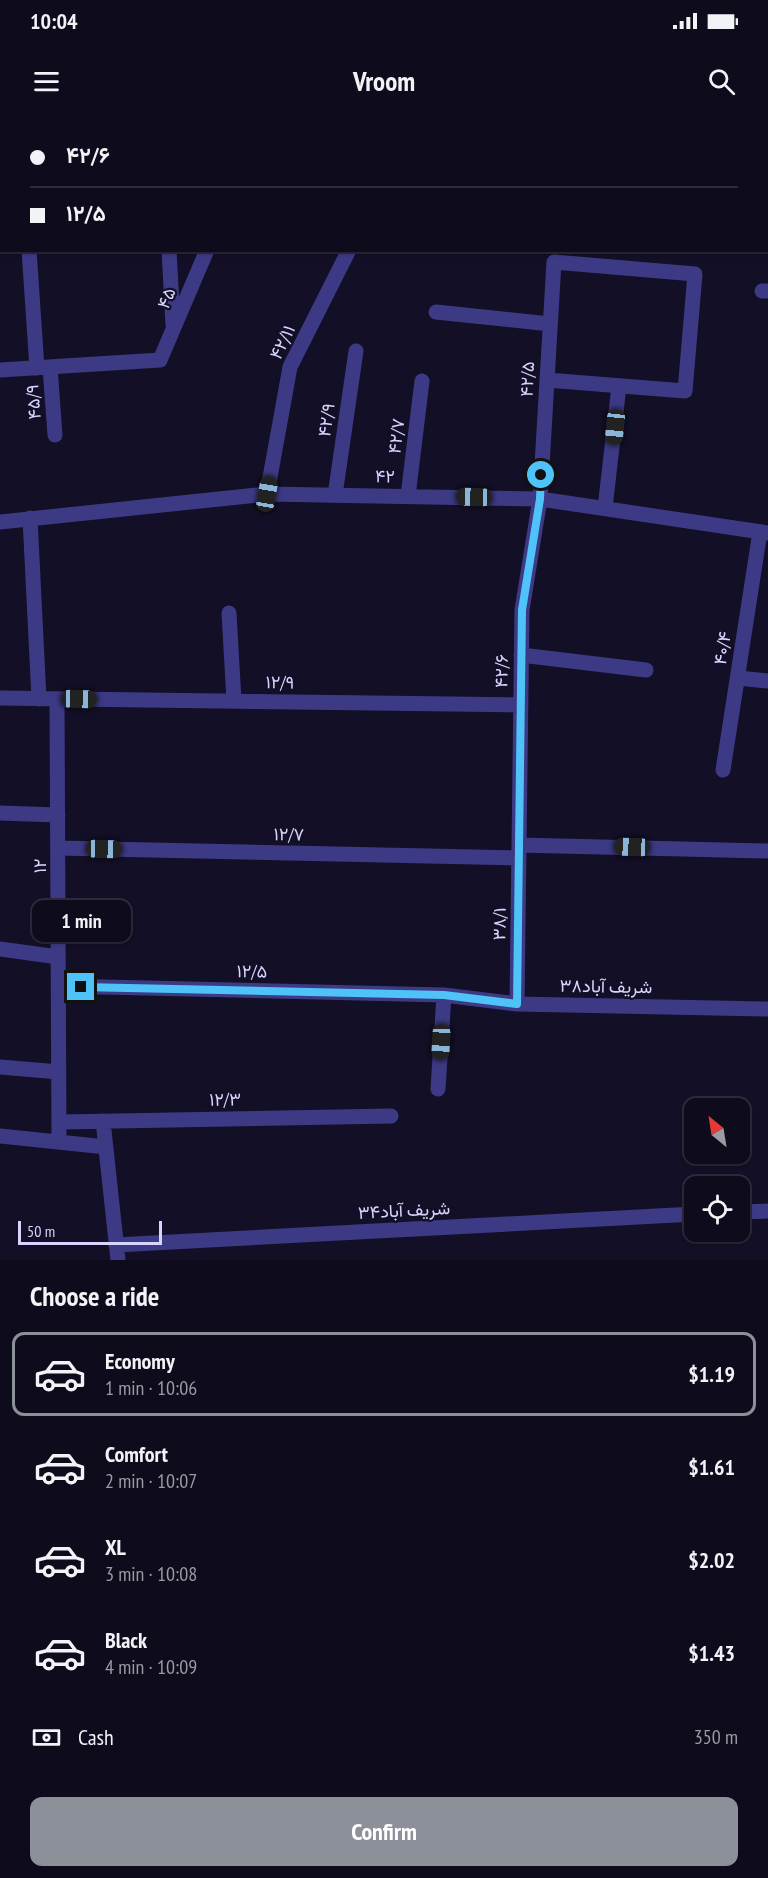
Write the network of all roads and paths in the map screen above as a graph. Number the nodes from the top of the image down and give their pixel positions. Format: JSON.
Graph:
{"nodes":[{"id":1,"x":29,"y":252,"type":"edge"},
{"id":2,"x":169,"y":252,"type":"edge"},
{"id":3,"x":206,"y":252,"type":"edge"},
{"id":4,"x":348,"y":252,"type":"edge"},
{"id":5,"x":436,"y":312,"type":"dead end"},
{"id":6,"x":550,"y":324,"type":"junction"},
{"id":7,"x":173,"y":330,"type":"junction"},
{"id":8,"x":356,"y":351,"type":"dead end"},
{"id":9,"x":43,"y":368,"type":"junction"},
{"id":10,"x":0,"y":370,"type":"edge"},
{"id":11,"x":547,"y":380,"type":"junction"},
{"id":12,"x":422,"y":381,"type":"dead end"},
{"id":13,"x":619,"y":386,"type":"junction"},
{"id":14,"x":55,"y":435,"type":"dead end"},
{"id":15,"x":267,"y":494,"type":"junction"},
{"id":16,"x":335,"y":495,"type":"junction"},
{"id":17,"x":408,"y":496,"type":"junction"},
{"id":18,"x":540,"y":499,"type":"junction"},
{"id":19,"x":605,"y":508,"type":"junction"},
{"id":20,"x":30,"y":518,"type":"junction"},
{"id":21,"x":0,"y":522,"type":"edge"},
{"id":22,"x":764,"y":533,"type":"edge"},
{"id":23,"x":229,"y":613,"type":"dead end"},
{"id":24,"x":521,"y":655,"type":"junction"},
{"id":25,"x":646,"y":670,"type":"dead end"},
{"id":26,"x":738,"y":678,"type":"junction"},
{"id":27,"x":768,"y":681,"type":"edge"},
{"id":28,"x":0,"y":698,"type":"edge"},
{"id":29,"x":39,"y":699,"type":"junction"},
{"id":30,"x":57,"y":699,"type":"junction"},
{"id":31,"x":234,"y":701,"type":"junction"},
{"id":32,"x":521,"y":705,"type":"junction"},
{"id":33,"x":723,"y":770,"type":"dead end"},
{"id":34,"x":0,"y":813,"type":"edge"},
{"id":35,"x":58,"y":815,"type":"junction"},
{"id":36,"x":58,"y":848,"type":"junction"},
{"id":37,"x":519,"y":851,"type":"junction"},
{"id":38,"x":768,"y":851,"type":"edge"},
{"id":39,"x":0,"y":949,"type":"edge"},
{"id":40,"x":58,"y":957,"type":"junction"},
{"id":41,"x":59,"y":986,"type":"junction"},
{"id":42,"x":444,"y":995,"type":"junction"},
{"id":43,"x":517,"y":1004,"type":"junction"},
{"id":44,"x":768,"y":1009,"type":"edge"},
{"id":45,"x":0,"y":1067,"type":"edge"},
{"id":46,"x":59,"y":1072,"type":"junction"},
{"id":47,"x":438,"y":1089,"type":"dead end"},
{"id":48,"x":391,"y":1116,"type":"dead end"},
{"id":49,"x":103,"y":1121,"type":"junction"},
{"id":50,"x":59,"y":1122,"type":"junction"},
{"id":51,"x":0,"y":1136,"type":"edge"},
{"id":52,"x":59,"y":1142,"type":"junction"},
{"id":53,"x":106,"y":1147,"type":"junction"},
{"id":54,"x":768,"y":1210,"type":"edge"},
{"id":55,"x":750,"y":1211,"type":"edge"},
{"id":56,"x":684,"y":1215,"type":"edge"},
{"id":57,"x":117,"y":1252,"type":"edge"}],
"edges":[{"from":1,"to":9,"type":"street","name":"۴۵/۹"},
{"from":2,"to":7,"type":"street"},
{"from":3,"to":7,"type":"street","name":"۴۵"},
{"from":4,"to":15,"type":"street","name":"۴۲/۱۱"},
{"from":5,"to":6,"type":"street"},
{"from":6,"to":11,"type":"street","name":"۴۲/۵"},
{"from":6,"to":13,"type":"street","name":"۴۲/۵"},
{"from":7,"to":9,"type":"street","name":"۴۵"},
{"from":8,"to":16,"type":"street","name":"۴۲/۹"},
{"from":9,"to":10,"type":"street"},
{"from":9,"to":14,"type":"street","name":"۴۵/۹"},
{"from":11,"to":13,"type":"street"},
{"from":11,"to":18,"type":"street","name":"۴۲/۵"},
{"from":12,"to":17,"type":"street","name":"۴۲/۷"},
{"from":13,"to":19,"type":"street"},
{"from":15,"to":16,"type":"street","name":"۴۲"},
{"from":15,"to":20,"type":"street","name":"۴۲"},
{"from":16,"to":17,"type":"street","name":"۴۲"},
{"from":17,"to":18,"type":"street","name":"۴۲"},
{"from":18,"to":19,"type":"street","name":"۴۲"},
{"from":18,"to":24,"type":"street","name":"۴۲/۶"},
{"from":19,"to":22,"type":"street","name":"۴۲"},
{"from":20,"to":21,"type":"street","name":"۴۲"},
{"from":20,"to":29,"type":"street"},
{"from":22,"to":26,"type":"street","name":"۴۰/۴"},
{"from":23,"to":31,"type":"street"},
{"from":24,"to":25,"type":"street"},
{"from":24,"to":32,"type":"street","name":"۴۲/۶"},
{"from":26,"to":27,"type":"street"},
{"from":26,"to":33,"type":"street","name":"۴۰/۴"},
{"from":28,"to":29,"type":"street","name":"۱۲/۹"},
{"from":29,"to":30,"type":"street","name":"۱۲/۹"},
{"from":30,"to":31,"type":"street","name":"۱۲/۹"},
{"from":30,"to":35,"type":"street","name":"۱۲"},
{"from":31,"to":32,"type":"street","name":"۱۲/۹"},
{"from":32,"to":37,"type":"street","name":"۴۲/۶"},
{"from":34,"to":35,"type":"street"},
{"from":35,"to":36,"type":"street","name":"۱۲"},
{"from":36,"to":37,"type":"street","name":"۱۲/۷"},
{"from":36,"to":40,"type":"street","name":"۱۲"},
{"from":37,"to":38,"type":"street","name":"۱۲/۷"},
{"from":37,"to":43,"type":"street","name":"۳۸/۱"},
{"from":39,"to":40,"type":"street"},
{"from":40,"to":41,"type":"street","name":"۱۲"},
{"from":41,"to":42,"type":"street","name":"۱۲/۵"},
{"from":41,"to":46,"type":"street","name":"۱۲"},
{"from":42,"to":43,"type":"street","name":"شریف آباد۳۸"},
{"from":42,"to":47,"type":"street"},
{"from":43,"to":44,"type":"street","name":"شریف آباد۳۸"},
{"from":45,"to":46,"type":"street"},
{"from":46,"to":50,"type":"street","name":"۱۲"},
{"from":48,"to":49,"type":"street","name":"۱۲/۳"},
{"from":49,"to":50,"type":"street","name":"۱۲/۳"},
{"from":49,"to":53,"type":"street"},
{"from":50,"to":52,"type":"street","name":"۱۲"},
{"from":51,"to":52,"type":"street"},
{"from":52,"to":53,"type":"street"},
{"from":53,"to":57,"type":"street"},
{"from":54,"to":55,"type":"street"},
{"from":56,"to":57,"type":"street","name":"شریف آباد۳۴"}]}
